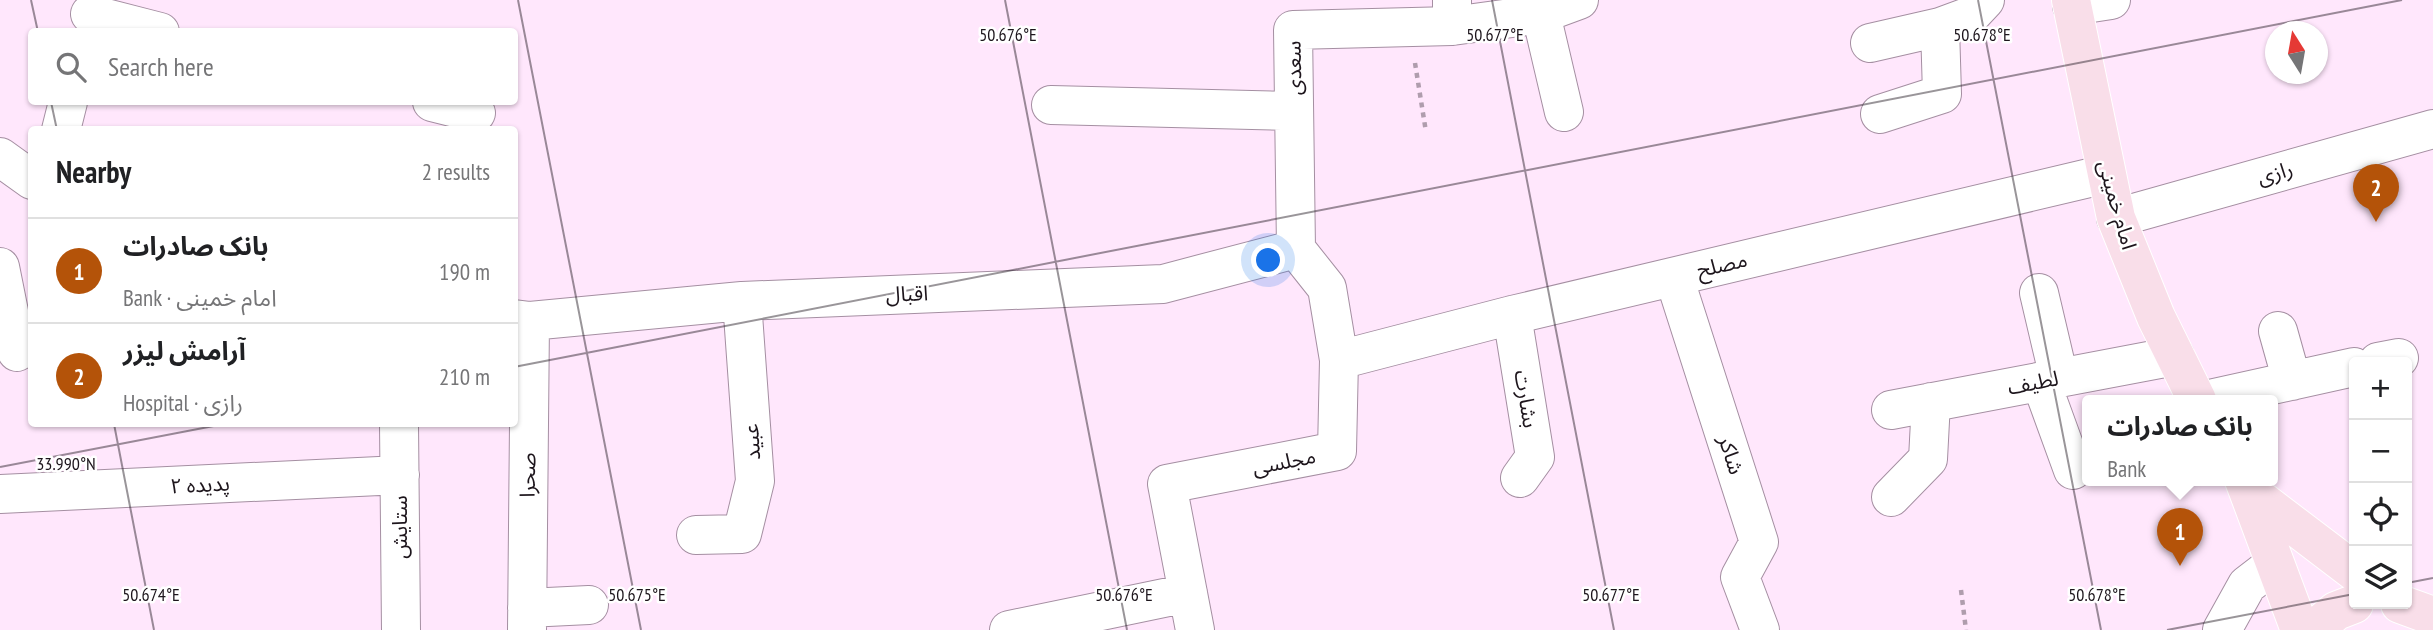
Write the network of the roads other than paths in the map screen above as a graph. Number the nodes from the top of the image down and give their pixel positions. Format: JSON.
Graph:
{"nodes":[{"id":1,"x":1579,"y":0,"type":"edge"},
{"id":2,"x":1985,"y":0,"type":"edge"},
{"id":3,"x":2111,"y":0,"type":"edge"},
{"id":4,"x":2072,"y":3,"type":"edge"},
{"id":5,"x":1452,"y":13,"type":"edge"},
{"id":6,"x":1541,"y":14,"type":"junction"},
{"id":7,"x":88,"y":15,"type":"edge"},
{"id":8,"x":1940,"y":27,"type":"junction"},
{"id":9,"x":143,"y":28,"type":"edge"},
{"id":10,"x":1870,"y":43,"type":"dead end"},
{"id":11,"x":67,"y":105,"type":"edge"},
{"id":12,"x":444,"y":105,"type":"edge"},
{"id":13,"x":1052,"y":105,"type":"dead end"},
{"id":14,"x":1294,"y":111,"type":"junction"},
{"id":15,"x":1564,"y":112,"type":"dead end"},
{"id":16,"x":476,"y":113,"type":"dead end"},
{"id":17,"x":1880,"y":114,"type":"dead end"},
{"id":18,"x":62,"y":126,"type":"edge"},
{"id":19,"x":2433,"y":129,"type":"edge"},
{"id":20,"x":2106,"y":174,"type":"junction"},
{"id":21,"x":2116,"y":218,"type":"junction"},
{"id":22,"x":1296,"y":249,"type":"junction"},
{"id":23,"x":0,"y":267,"type":"edge"},
{"id":24,"x":1674,"y":276,"type":"junction"},
{"id":25,"x":2039,"y":293,"type":"dead end"},
{"id":26,"x":742,"y":301,"type":"junction"},
{"id":27,"x":1512,"y":315,"type":"junction"},
{"id":28,"x":522,"y":320,"type":"edge"},
{"id":29,"x":2278,"y":331,"type":"dead end"},
{"id":30,"x":17,"y":352,"type":"dead end"},
{"id":31,"x":2175,"y":356,"type":"junction"},
{"id":32,"x":1339,"y":360,"type":"junction"},
{"id":33,"x":2349,"y":368,"type":"edge"},
{"id":34,"x":2050,"y":380,"type":"junction"},
{"id":35,"x":2292,"y":381,"type":"junction"},
{"id":36,"x":2194,"y":395,"type":"edge"},
{"id":37,"x":2228,"y":395,"type":"edge"},
{"id":38,"x":1931,"y":402,"type":"junction"},
{"id":39,"x":1891,"y":410,"type":"dead end"},
{"id":40,"x":399,"y":427,"type":"edge"},
{"id":41,"x":2073,"y":470,"type":"dead end"},
{"id":42,"x":400,"y":475,"type":"junction"},
{"id":43,"x":1520,"y":478,"type":"dead end"},
{"id":44,"x":2247,"y":486,"type":"edge"},
{"id":45,"x":0,"y":495,"type":"edge"},
{"id":46,"x":1891,"y":497,"type":"dead end"},
{"id":47,"x":695,"y":534,"type":"dead end"},
{"id":48,"x":2273,"y":565,"type":"junction"},
{"id":49,"x":2349,"y":567,"type":"edge"},
{"id":50,"x":1188,"y":593,"type":"junction"},
{"id":51,"x":589,"y":605,"type":"dead end"},
{"id":52,"x":2349,"y":606,"type":"edge"},
{"id":53,"x":2412,"y":608,"type":"edge"},
{"id":54,"x":2433,"y":616,"type":"edge"},
{"id":55,"x":527,"y":619,"type":"edge"},
{"id":56,"x":401,"y":630,"type":"edge"},
{"id":57,"x":1009,"y":630,"type":"edge"},
{"id":58,"x":1195,"y":630,"type":"edge"},
{"id":59,"x":1760,"y":630,"type":"edge"},
{"id":60,"x":2222,"y":630,"type":"edge"},
{"id":61,"x":2300,"y":630,"type":"edge"},
{"id":62,"x":2314,"y":630,"type":"edge"}],
"edges":[{"from":1,"to":6,"type":"street","name":"سعدی"},
{"from":2,"to":8,"type":"street"},
{"from":3,"to":4,"type":"street"},
{"from":4,"to":20,"type":"main road","name":"امام خمینی"},
{"from":5,"to":6,"type":"street","name":"سعدی"},
{"from":5,"to":14,"type":"street","name":"سعدی"},
{"from":6,"to":15,"type":"street"},
{"from":7,"to":9,"type":"street"},
{"from":8,"to":10,"type":"street"},
{"from":8,"to":17,"type":"street"},
{"from":11,"to":18,"type":"street"},
{"from":12,"to":16,"type":"street"},
{"from":13,"to":14,"type":"street"},
{"from":14,"to":22,"type":"street","name":"سعدی"},
{"from":19,"to":21,"type":"street","name":"رازی"},
{"from":20,"to":21,"type":"main road","name":"امام خمینی"},
{"from":20,"to":24,"type":"street","name":"مصلح"},
{"from":21,"to":31,"type":"main road","name":"امام خمینی"},
{"from":22,"to":26,"type":"street","name":"اقبال"},
{"from":22,"to":32,"type":"street","name":"مجلسی"},
{"from":23,"to":30,"type":"street"},
{"from":24,"to":27,"type":"street","name":"مصلح"},
{"from":24,"to":59,"type":"street","name":"شاکر"},
{"from":25,"to":34,"type":"street"},
{"from":26,"to":28,"type":"street","name":"اقبال"},
{"from":26,"to":47,"type":"street","name":"عبید"},
{"from":27,"to":32,"type":"street","name":"مصلح"},
{"from":27,"to":43,"type":"street","name":"بشارت"},
{"from":28,"to":55,"type":"street","name":"صحرا"},
{"from":29,"to":35,"type":"street"},
{"from":31,"to":34,"type":"street","name":"لطیف"},
{"from":31,"to":36,"type":"main road","name":"امام خمینی"},
{"from":32,"to":50,"type":"street","name":"مجلسی"},
{"from":33,"to":35,"type":"street"},
{"from":34,"to":38,"type":"street","name":"لطیف"},
{"from":34,"to":41,"type":"street"},
{"from":35,"to":37,"type":"street"},
{"from":38,"to":39,"type":"street","name":"لطیف"},
{"from":38,"to":46,"type":"street"},
{"from":40,"to":42,"type":"street","name":"ستایش"},
{"from":42,"to":45,"type":"street","name":"پدیده ۲"},
{"from":42,"to":56,"type":"street","name":"ستایش"},
{"from":44,"to":48,"type":"main road"},
{"from":44,"to":49,"type":"main road"},
{"from":48,"to":60,"type":"street"},
{"from":48,"to":61,"type":"main road"},
{"from":50,"to":57,"type":"street"},
{"from":50,"to":58,"type":"street","name":"مجلسی"},
{"from":51,"to":55,"type":"street"},
{"from":52,"to":62,"type":"main road"},
{"from":53,"to":54,"type":"main road"}]}
